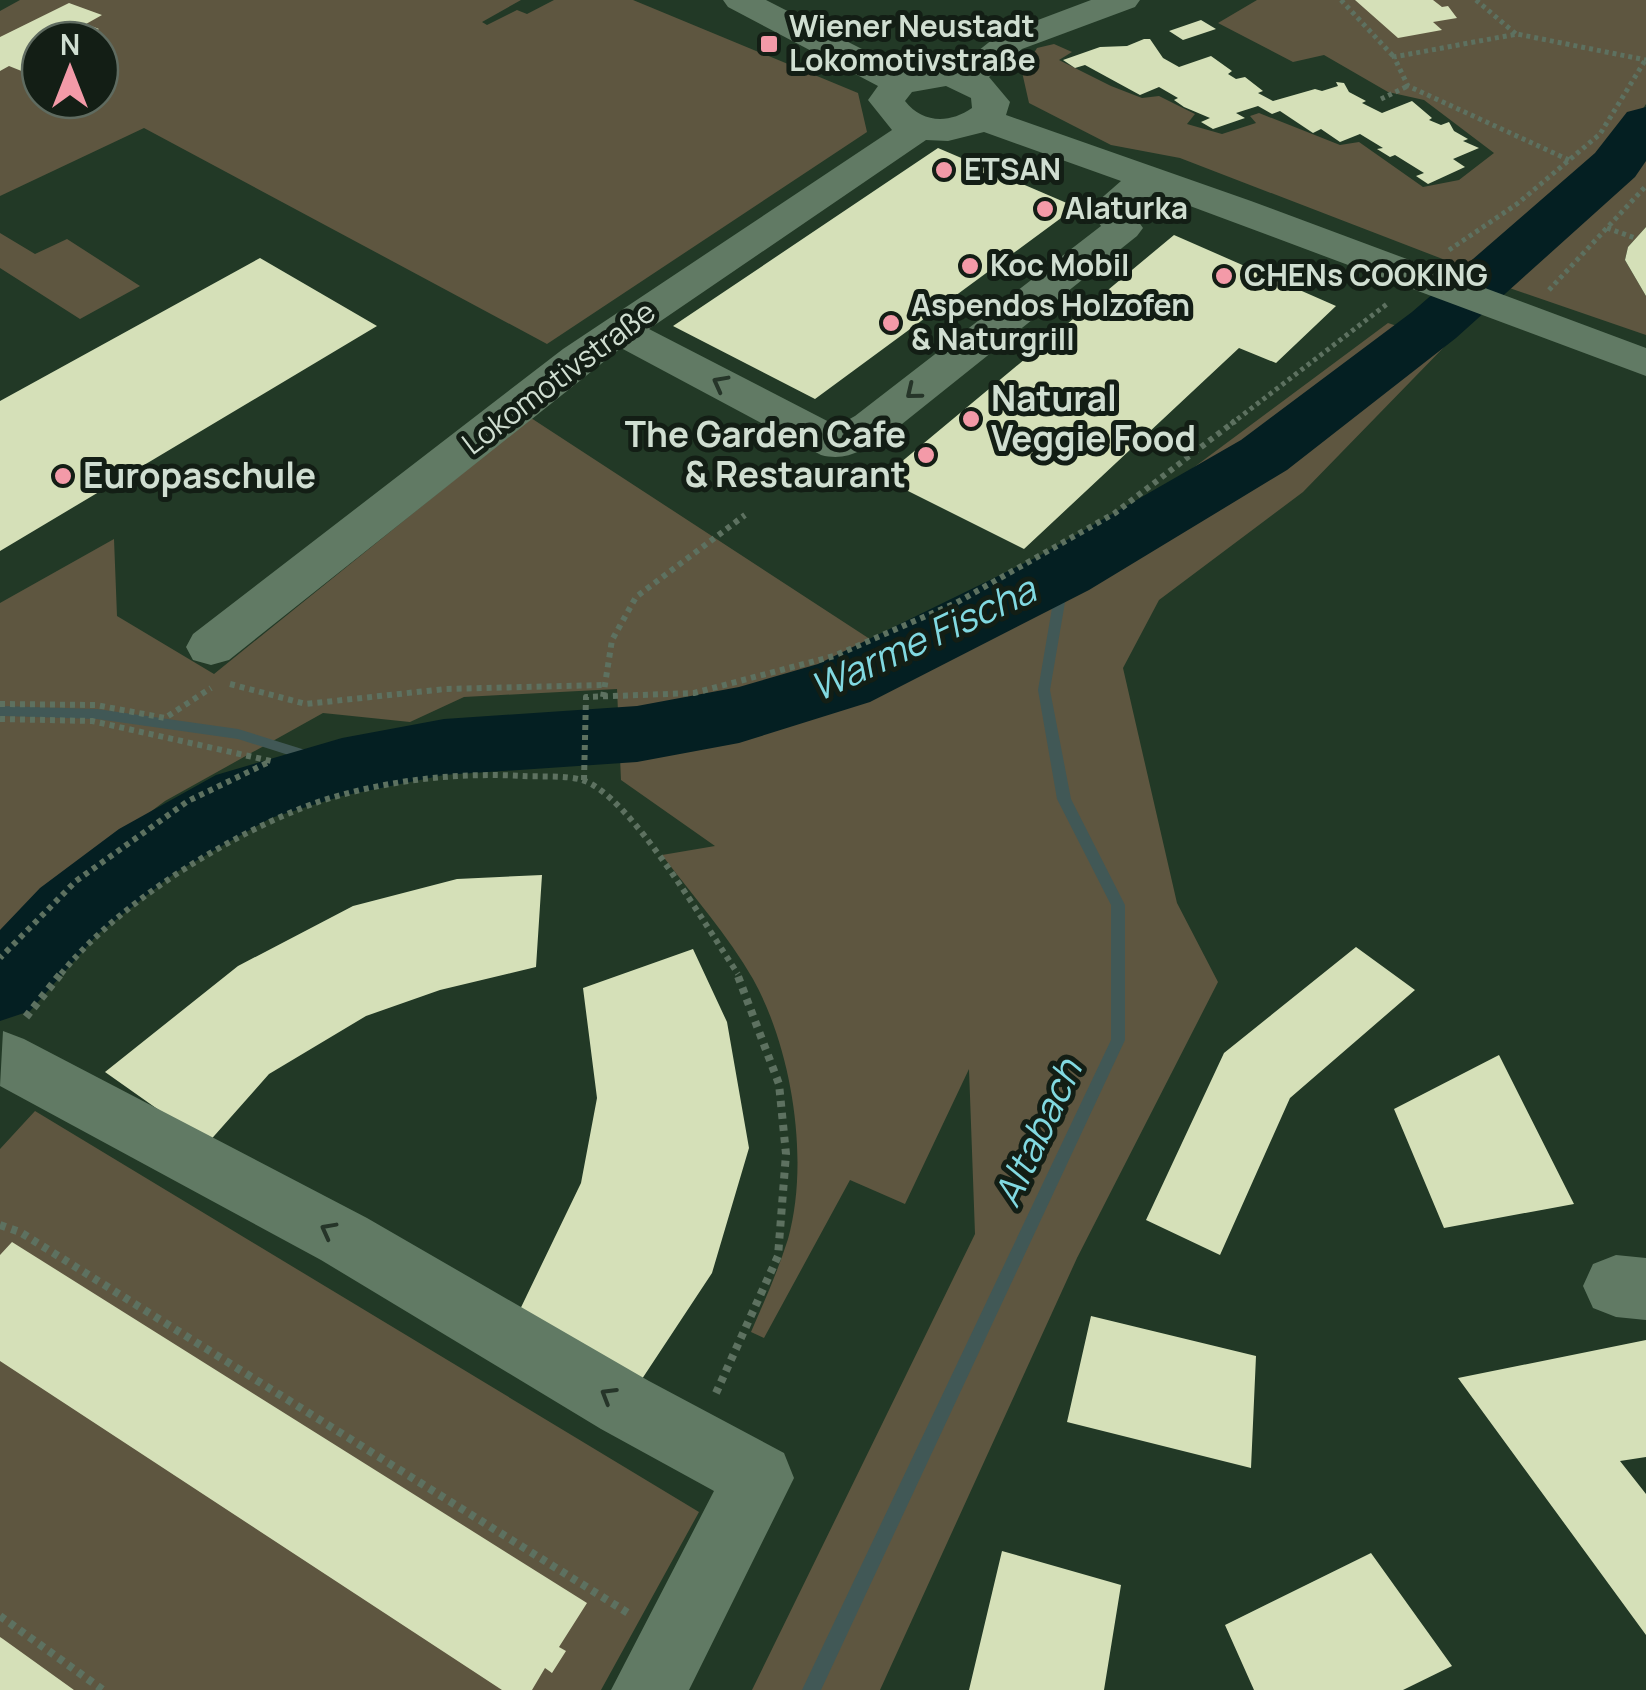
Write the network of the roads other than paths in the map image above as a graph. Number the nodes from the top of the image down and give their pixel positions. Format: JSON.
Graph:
{"nodes":[{"id":1,"x":740,"y":0,"type":"edge"},
{"id":2,"x":1123,"y":0,"type":"edge"},
{"id":3,"x":965,"y":78,"type":"junction"},
{"id":4,"x":900,"y":83,"type":"junction"},
{"id":5,"x":983,"y":119,"type":"junction"},
{"id":6,"x":919,"y":128,"type":"junction"},
{"id":7,"x":1150,"y":178,"type":"junction"},
{"id":8,"x":618,"y":330,"type":"junction"},
{"id":9,"x":1646,"y":362,"type":"edge"},
{"id":10,"x":216,"y":664,"type":"road end"},
{"id":11,"x":2,"y":1059,"type":"edge"},
{"id":12,"x":662,"y":1666,"type":"edge"}],
"edges":[{"from":1,"to":4,"type":"street"},
{"from":2,"to":3,"type":"street"},
{"from":3,"to":4,"type":"street"},
{"from":3,"to":5,"type":"street"},
{"from":4,"to":6,"type":"street"},
{"from":5,"to":6,"type":"street"},
{"from":5,"to":7,"type":"street"},
{"from":6,"to":8,"type":"street","name":"Lokomotivstraße"},
{"from":7,"to":8,"type":"street","one_way":true},
{"from":7,"to":9,"type":"street"},
{"from":8,"to":10,"type":"street","name":"Lokomotivstraße"},
{"from":12,"to":11,"type":"street","one_way":true}]}
